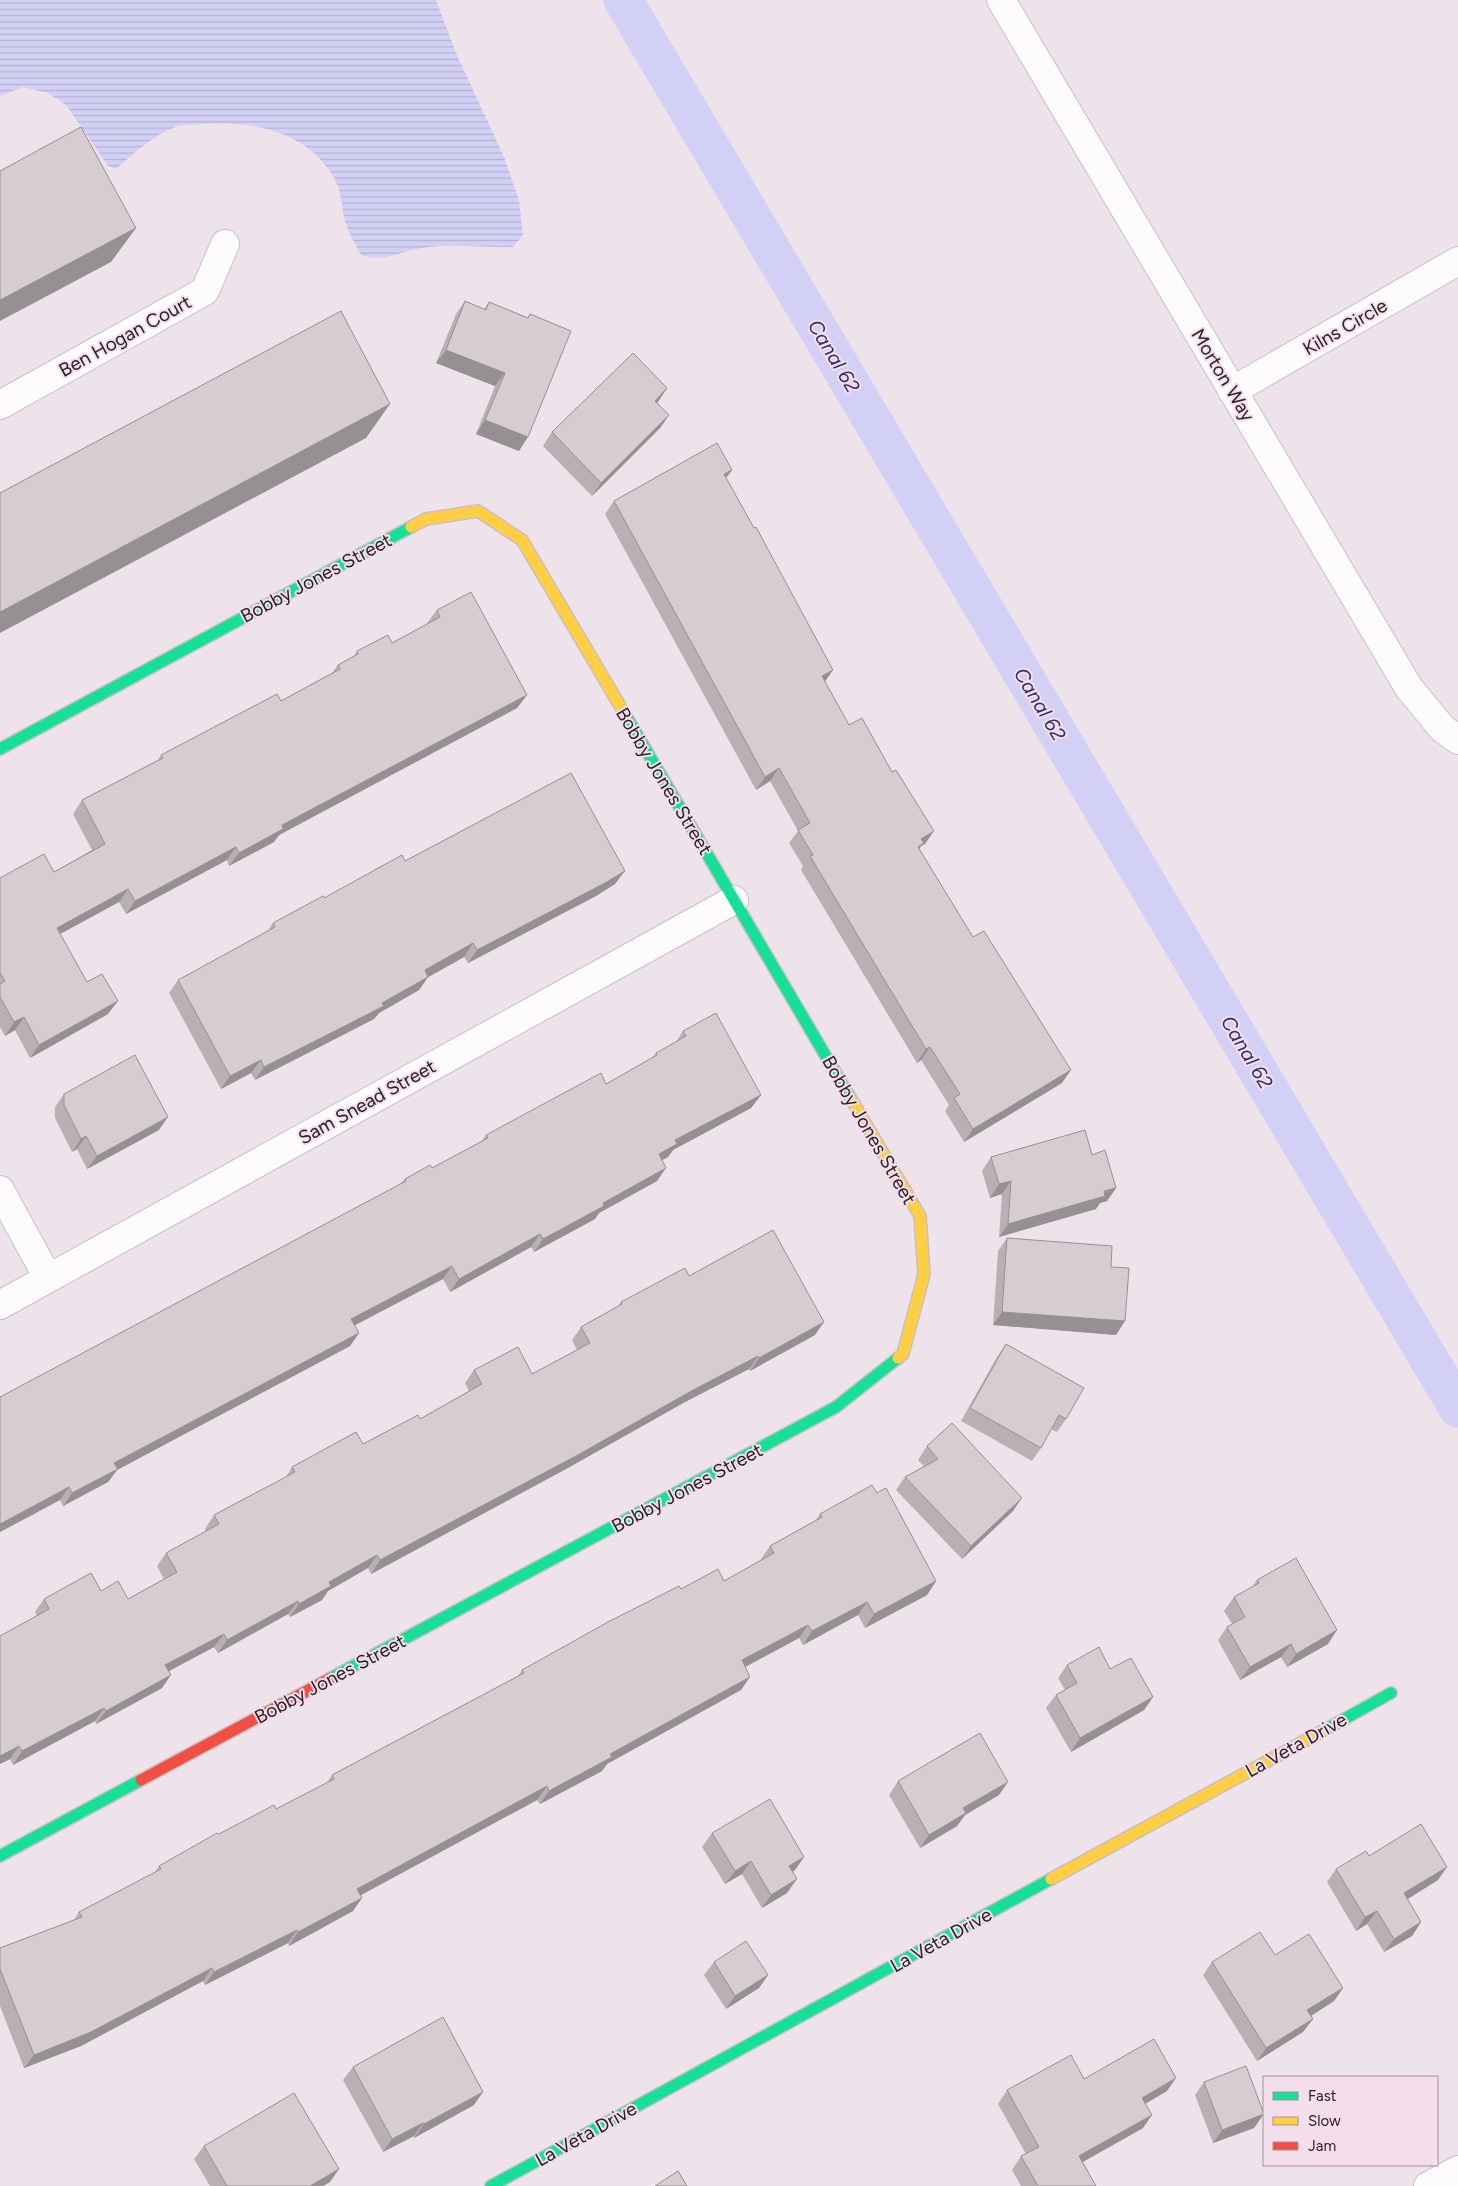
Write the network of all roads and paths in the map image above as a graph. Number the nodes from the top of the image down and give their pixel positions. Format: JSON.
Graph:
{"nodes":[{"id":1,"x":1001,"y":0,"type":"edge"},
{"id":2,"x":225,"y":244,"type":"dead end"},
{"id":3,"x":1458,"y":261,"type":"edge"},
{"id":4,"x":1232,"y":391,"type":"junction"},
{"id":5,"x":0,"y":405,"type":"edge"},
{"id":6,"x":1458,"y":740,"type":"edge"},
{"id":7,"x":0,"y":749,"type":"edge"},
{"id":8,"x":734,"y":900,"type":"junction"},
{"id":9,"x":0,"y":1190,"type":"edge"},
{"id":10,"x":48,"y":1278,"type":"junction"},
{"id":11,"x":0,"y":1305,"type":"edge"},
{"id":12,"x":1391,"y":1693,"type":"dead end"},
{"id":13,"x":0,"y":1856,"type":"edge"},
{"id":14,"x":1458,"y":2170,"type":"edge"},
{"id":15,"x":491,"y":2186,"type":"edge"},
{"id":16,"x":1428,"y":2186,"type":"edge"}],
"edges":[{"from":1,"to":4,"type":"street","name":"Morton Way"},
{"from":2,"to":5,"type":"street","name":"Ben Hogan Court"},
{"from":3,"to":4,"type":"street","name":"Kilns Circle"},
{"from":4,"to":6,"type":"street","name":"Morton Way"},
{"from":7,"to":8,"type":"street","name":"Bobby Jones Street"},
{"from":8,"to":10,"type":"street","name":"Sam Snead Street"},
{"from":8,"to":13,"type":"street","name":"Bobby Jones Street"},
{"from":9,"to":10,"type":"street"},
{"from":10,"to":11,"type":"street","name":"Sam Snead Street"},
{"from":12,"to":15,"type":"street","name":"La Veta Drive"},
{"from":14,"to":16,"type":"street"}]}
